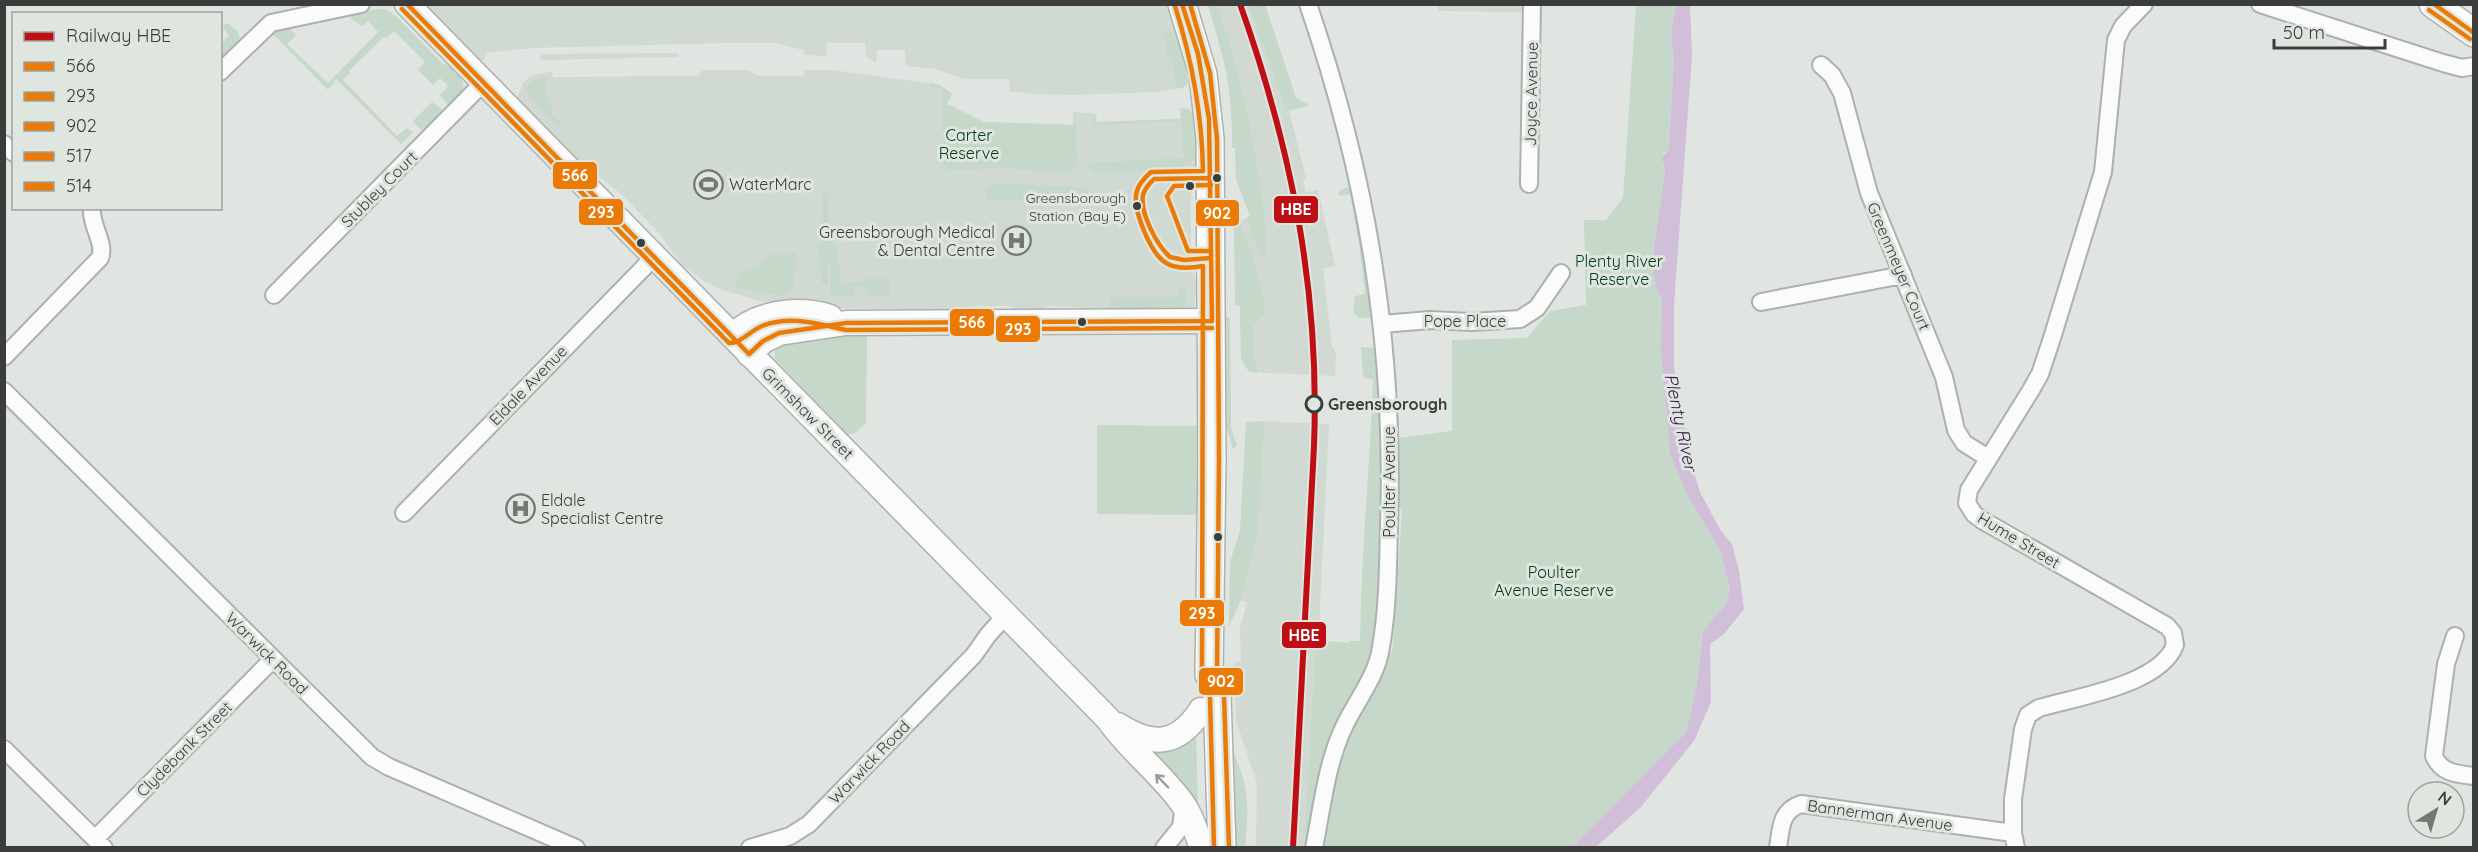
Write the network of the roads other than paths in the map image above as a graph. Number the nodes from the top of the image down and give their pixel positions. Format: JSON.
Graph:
{"nodes":[{"id":1,"x":361,"y":4,"type":"edge"},
{"id":2,"x":407,"y":4,"type":"edge"},
{"id":3,"x":1182,"y":4,"type":"edge"},
{"id":4,"x":1308,"y":4,"type":"edge"},
{"id":5,"x":1532,"y":4,"type":"edge"},
{"id":6,"x":2144,"y":4,"type":"edge"},
{"id":7,"x":2260,"y":4,"type":"edge"},
{"id":8,"x":2433,"y":4,"type":"edge"},
{"id":9,"x":2474,"y":33,"type":"edge"},
{"id":10,"x":1821,"y":66,"type":"dead end"},
{"id":11,"x":2474,"y":66,"type":"edge"},
{"id":12,"x":222,"y":70,"type":"edge"},
{"id":13,"x":483,"y":83,"type":"junction"},
{"id":14,"x":1529,"y":184,"type":"dead end"},
{"id":15,"x":86,"y":210,"type":"edge"},
{"id":16,"x":654,"y":257,"type":"junction"},
{"id":17,"x":1561,"y":273,"type":"dead end"},
{"id":18,"x":1903,"y":275,"type":"junction"},
{"id":19,"x":274,"y":295,"type":"dead end"},
{"id":20,"x":1761,"y":302,"type":"dead end"},
{"id":21,"x":1212,"y":321,"type":"junction"},
{"id":22,"x":846,"y":322,"type":"junction"},
{"id":23,"x":1382,"y":324,"type":"junction"},
{"id":24,"x":732,"y":336,"type":"junction"},
{"id":25,"x":749,"y":354,"type":"junction"},
{"id":26,"x":4,"y":357,"type":"edge"},
{"id":27,"x":4,"y":391,"type":"edge"},
{"id":28,"x":1988,"y":458,"type":"junction"},
{"id":29,"x":404,"y":513,"type":"dead end"},
{"id":30,"x":1010,"y":619,"type":"junction"},
{"id":31,"x":2455,"y":636,"type":"dead end"},
{"id":32,"x":273,"y":659,"type":"junction"},
{"id":33,"x":1209,"y":675,"type":"junction"},
{"id":34,"x":1201,"y":710,"type":"junction"},
{"id":35,"x":1108,"y":719,"type":"junction"},
{"id":36,"x":4,"y":748,"type":"edge"},
{"id":37,"x":2474,"y":776,"type":"edge"},
{"id":38,"x":1184,"y":805,"type":"junction"},
{"id":39,"x":2015,"y":840,"type":"edge"},
{"id":40,"x":100,"y":843,"type":"edge"},
{"id":41,"x":1170,"y":846,"type":"edge"},
{"id":42,"x":576,"y":848,"type":"edge"},
{"id":43,"x":750,"y":848,"type":"edge"},
{"id":44,"x":1203,"y":848,"type":"edge"},
{"id":45,"x":1222,"y":848,"type":"edge"},
{"id":46,"x":1314,"y":848,"type":"edge"},
{"id":47,"x":1778,"y":848,"type":"edge"}],
"edges":[{"from":1,"to":12,"type":"street"},
{"from":2,"to":13,"type":"main road","name":"Grimshaw Street"},
{"from":3,"to":21,"type":"main road"},
{"from":4,"to":23,"type":"street","name":"Poulter Avenue"},
{"from":5,"to":14,"type":"street","name":"Joyce Avenue"},
{"from":6,"to":28,"type":"street","name":"Hume Street"},
{"from":7,"to":11,"type":"street"},
{"from":8,"to":9,"type":"main road"},
{"from":10,"to":18,"type":"street","name":"Greenmeyer Court"},
{"from":13,"to":16,"type":"main road","name":"Grimshaw Street"},
{"from":13,"to":19,"type":"street","name":"Stubley Court"},
{"from":15,"to":26,"type":"street"},
{"from":16,"to":24,"type":"main road","name":"Grimshaw Street"},
{"from":16,"to":29,"type":"street","name":"Eldale Avenue"},
{"from":17,"to":23,"type":"street","name":"Pope Place"},
{"from":18,"to":20,"type":"street"},
{"from":18,"to":28,"type":"street","name":"Greenmeyer Court"},
{"from":21,"to":22,"type":"main road"},
{"from":21,"to":33,"type":"main road"},
{"from":22,"to":24,"type":"main road"},
{"from":22,"to":25,"type":"main road"},
{"from":23,"to":46,"type":"street","name":"Poulter Avenue"},
{"from":24,"to":25,"type":"main road","name":"Grimshaw Street"},
{"from":25,"to":30,"type":"main road","name":"Grimshaw Street"},
{"from":27,"to":32,"type":"street","name":"Warwick Road"},
{"from":28,"to":39,"type":"street","name":"Hume Street"},
{"from":30,"to":35,"type":"main road","name":"Grimshaw Street"},
{"from":30,"to":43,"type":"street","name":"Warwick Road"},
{"from":31,"to":37,"type":"street"},
{"from":32,"to":40,"type":"street","name":"Clydebank Street"},
{"from":32,"to":42,"type":"street","name":"Warwick Road"},
{"from":33,"to":34,"type":"main road"},
{"from":33,"to":45,"type":"main road"},
{"from":34,"to":35,"type":"main road","name":"Grimshaw Street"},
{"from":34,"to":44,"type":"main road"},
{"from":38,"to":35,"type":"main road","name":"Grimshaw Street","one_way":true},
{"from":36,"to":40,"type":"street"},
{"from":38,"to":41,"type":"street"},
{"from":38,"to":44,"type":"main road","name":"Grimshaw Street"},
{"from":39,"to":47,"type":"street","name":"Bannerman Avenue"}]}
